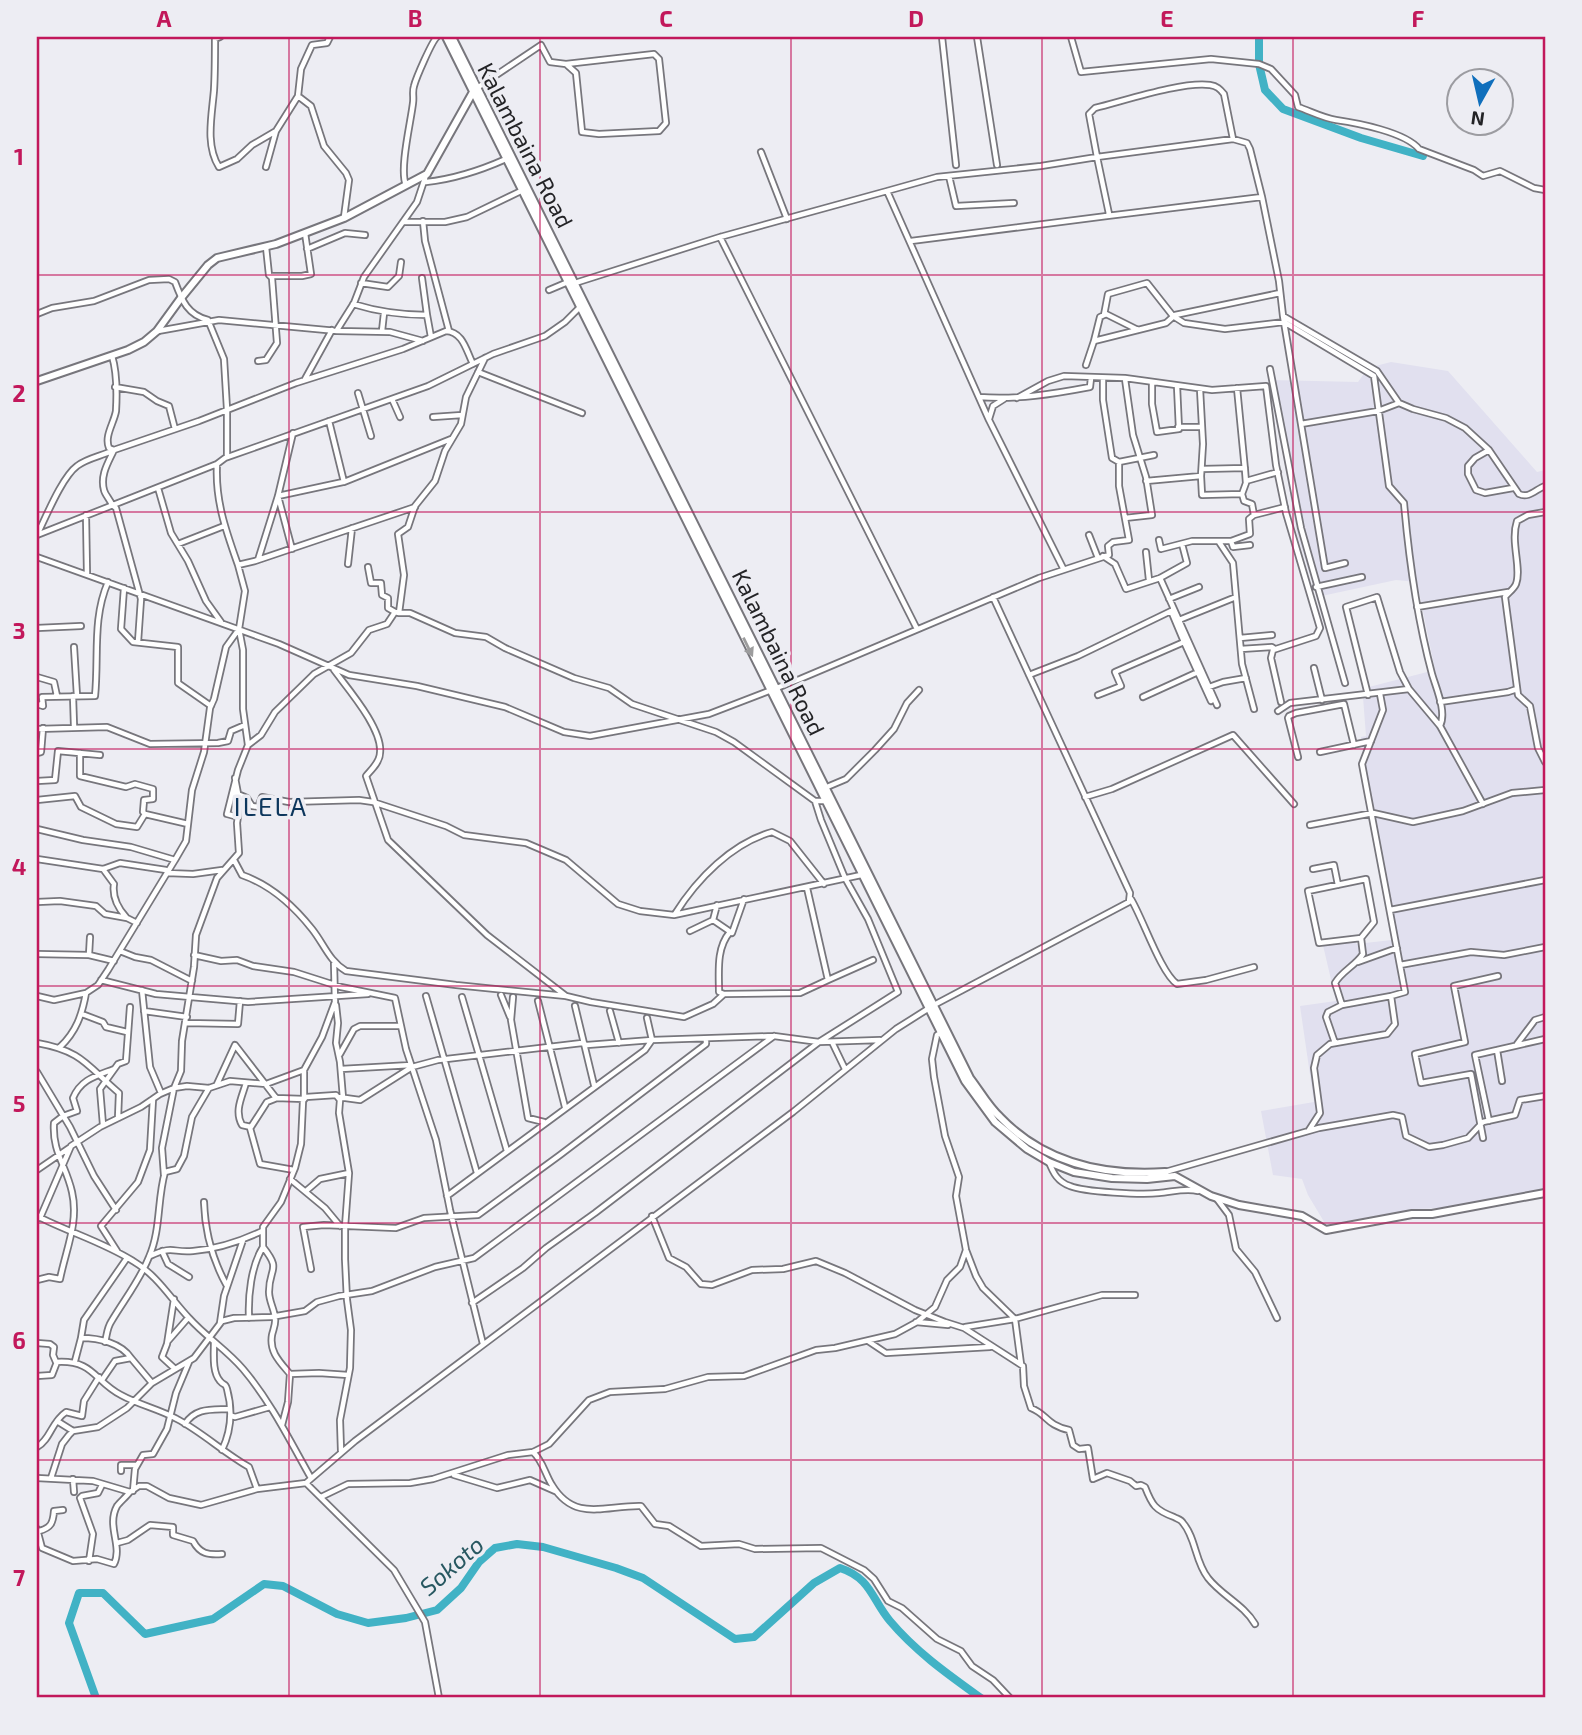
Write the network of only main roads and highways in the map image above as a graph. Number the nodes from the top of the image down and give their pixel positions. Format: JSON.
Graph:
{"nodes":[{"id":1,"x":446,"y":37,"type":"edge"},
{"id":2,"x":452,"y":37,"type":"edge"},
{"id":3,"x":475,"y":90,"type":"junction"},
{"id":4,"x":571,"y":283,"type":"junction"},
{"id":5,"x":37,"y":381,"type":"edge"},
{"id":6,"x":932,"y":1007,"type":"junction"},
{"id":7,"x":944,"y":1032,"type":"junction"},
{"id":8,"x":1166,"y":1175,"type":"junction"},
{"id":9,"x":1545,"y":1193,"type":"edge"}],
"edges":[{"from":1,"to":3,"type":"main road"},
{"from":2,"to":3,"type":"main road","name":"Kalambaina Road"},
{"from":3,"to":4,"type":"main road","name":"Kalambaina Road"},
{"from":3,"to":4,"type":"main road"},
{"from":3,"to":5,"type":"main road"},
{"from":4,"to":6,"type":"main road","name":"Kalambaina Road"},
{"from":4,"to":6,"type":"main road","one_way":true},
{"from":6,"to":7,"type":"main road","name":"Kalambaina Road"},
{"from":7,"to":8,"type":"main road","name":"Kalambaina Road"},
{"from":7,"to":8,"type":"main road"},
{"from":8,"to":9,"type":"main road"}]}
